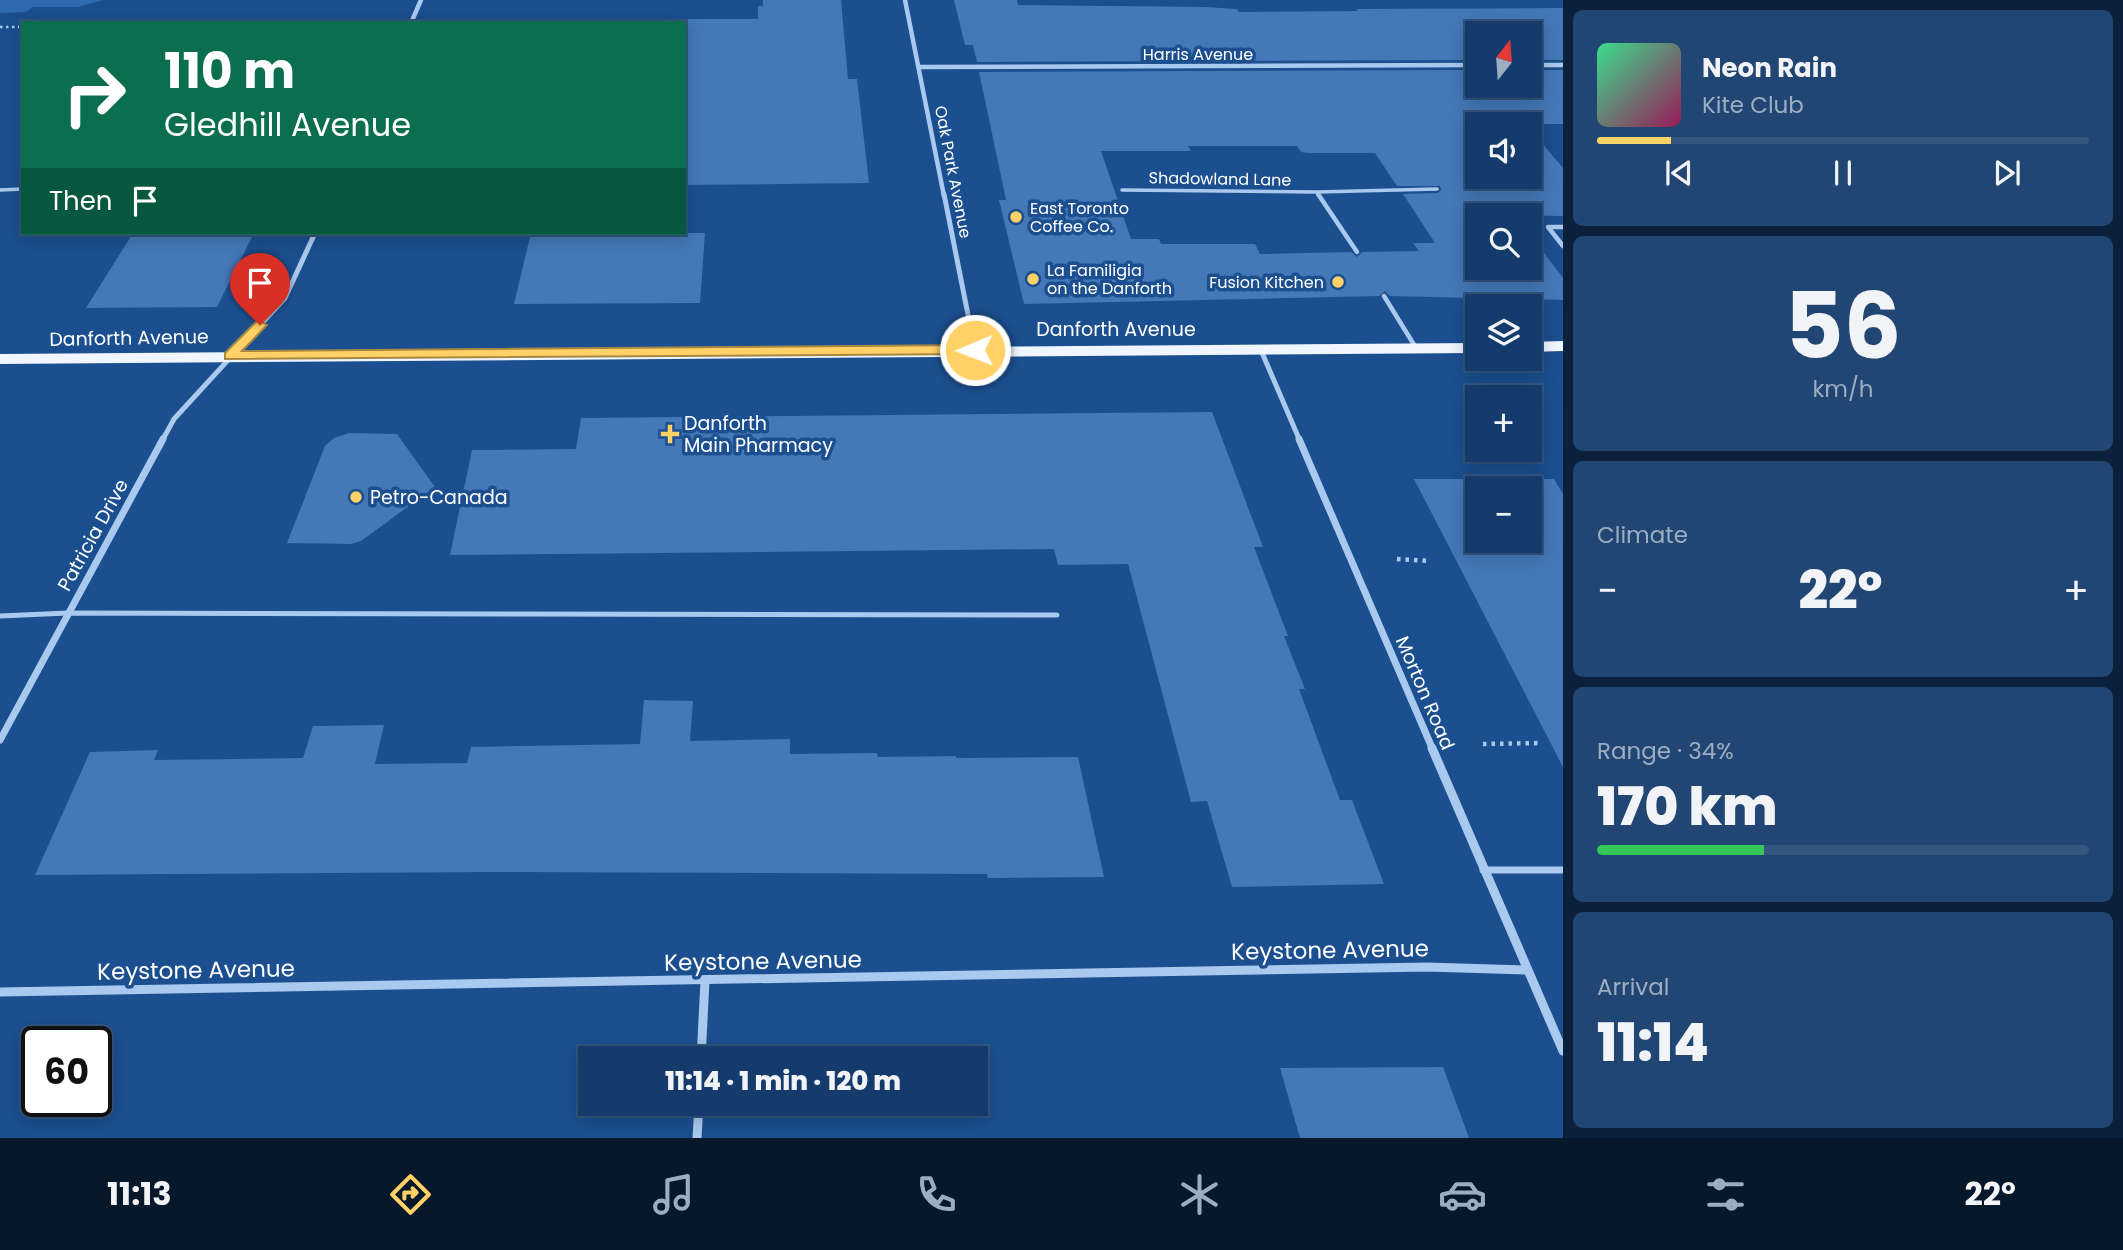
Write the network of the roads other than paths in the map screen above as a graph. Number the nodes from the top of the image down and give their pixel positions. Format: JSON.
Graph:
{"nodes":[{"id":1,"x":421,"y":0,"type":"edge"},
{"id":2,"x":905,"y":0,"type":"edge"},
{"id":3,"x":412,"y":21,"type":"edge"},
{"id":4,"x":1465,"y":65,"type":"edge"},
{"id":5,"x":1542,"y":65,"type":"edge"},
{"id":6,"x":1563,"y":65,"type":"edge"},
{"id":7,"x":919,"y":67,"type":"junction"},
{"id":8,"x":21,"y":189,"type":"edge"},
{"id":9,"x":1437,"y":189,"type":"dead end"},
{"id":10,"x":0,"y":190,"type":"edge"},
{"id":11,"x":1122,"y":190,"type":"dead end"},
{"id":12,"x":1317,"y":192,"type":"junction"},
{"id":13,"x":1563,"y":227,"type":"edge"},
{"id":14,"x":314,"y":235,"type":"edge"},
{"id":15,"x":1563,"y":246,"type":"edge"},
{"id":16,"x":1356,"y":252,"type":"dead end"},
{"id":17,"x":1384,"y":296,"type":"dead end"},
{"id":18,"x":1563,"y":346,"type":"edge"},
{"id":19,"x":1542,"y":347,"type":"edge"},
{"id":20,"x":1260,"y":348,"type":"junction"},
{"id":21,"x":1416,"y":348,"type":"junction"},
{"id":22,"x":1465,"y":348,"type":"edge"},
{"id":23,"x":975,"y":350,"type":"junction"},
{"id":24,"x":230,"y":356,"type":"junction"},
{"id":25,"x":0,"y":359,"type":"edge"},
{"id":26,"x":68,"y":613,"type":"junction"},
{"id":27,"x":1057,"y":615,"type":"dead end"},
{"id":28,"x":0,"y":616,"type":"edge"},
{"id":29,"x":0,"y":740,"type":"edge"},
{"id":30,"x":1483,"y":870,"type":"junction"},
{"id":31,"x":1563,"y":870,"type":"edge"},
{"id":32,"x":1527,"y":970,"type":"junction"},
{"id":33,"x":705,"y":981,"type":"junction"},
{"id":34,"x":0,"y":992,"type":"edge"},
{"id":35,"x":702,"y":1046,"type":"edge"},
{"id":36,"x":1563,"y":1051,"type":"edge"},
{"id":37,"x":698,"y":1116,"type":"edge"},
{"id":38,"x":697,"y":1138,"type":"edge"}],
"edges":[{"from":1,"to":3,"type":"street"},
{"from":2,"to":7,"type":"street","name":"Oak Park Avenue"},
{"from":4,"to":7,"type":"street","name":"Harris Avenue"},
{"from":5,"to":6,"type":"street"},
{"from":7,"to":23,"type":"street","name":"Oak Park Avenue"},
{"from":8,"to":10,"type":"lane"},
{"from":9,"to":12,"type":"lane","name":"Shadowland Lane"},
{"from":11,"to":12,"type":"lane","name":"Shadowland Lane"},
{"from":12,"to":16,"type":"lane","name":"Shadowland Lane"},
{"from":13,"to":15,"type":"lane"},
{"from":14,"to":24,"type":"street","name":"Patricia Drive"},
{"from":17,"to":21,"type":"lane"},
{"from":18,"to":19,"type":"main road"},
{"from":20,"to":21,"type":"main road","name":"Danforth Avenue"},
{"from":20,"to":23,"type":"main road","name":"Danforth Avenue"},
{"from":20,"to":30,"type":"street","name":"Morton Road"},
{"from":21,"to":22,"type":"main road","name":"Danforth Avenue"},
{"from":23,"to":24,"type":"main road","name":"Danforth Avenue"},
{"from":24,"to":25,"type":"main road","name":"Danforth Avenue"},
{"from":24,"to":26,"type":"street","name":"Patricia Drive"},
{"from":26,"to":27,"type":"lane"},
{"from":26,"to":28,"type":"lane"},
{"from":26,"to":29,"type":"street","name":"Patricia Drive"},
{"from":30,"to":31,"type":"lane"},
{"from":30,"to":32,"type":"street","name":"Morton Road"},
{"from":32,"to":33,"type":"street","name":"Keystone Avenue"},
{"from":32,"to":36,"type":"street","name":"Morton Road"},
{"from":33,"to":34,"type":"street","name":"Keystone Avenue"},
{"from":33,"to":35,"type":"street"},
{"from":37,"to":38,"type":"street"}]}
